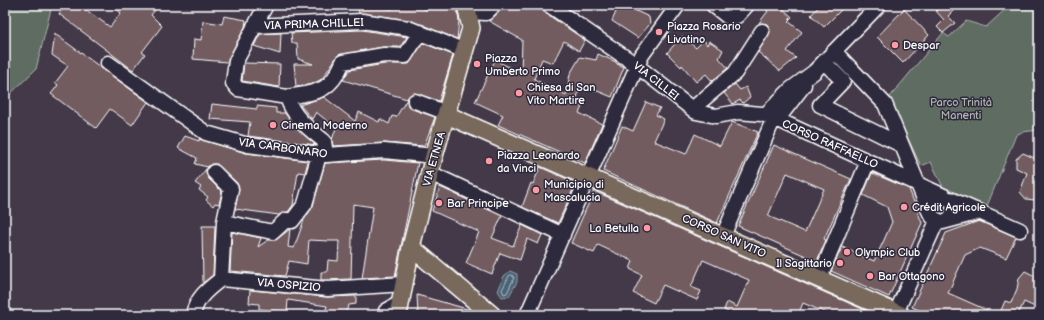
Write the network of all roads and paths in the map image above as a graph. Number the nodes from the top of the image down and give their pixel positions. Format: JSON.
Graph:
{"nodes":[{"id":1,"x":266,"y":5,"type":"edge"},
{"id":2,"x":494,"y":5,"type":"edge"},
{"id":3,"x":549,"y":5,"type":"edge"},
{"id":4,"x":713,"y":5,"type":"edge"},
{"id":5,"x":747,"y":5,"type":"edge"},
{"id":6,"x":677,"y":6,"type":"edge"},
{"id":7,"x":877,"y":6,"type":"edge"},
{"id":8,"x":466,"y":8,"type":"edge"},
{"id":9,"x":254,"y":26,"type":"junction"},
{"id":10,"x":762,"y":31,"type":"dead end"},
{"id":11,"x":420,"y":32,"type":"junction"},
{"id":12,"x":465,"y":50,"type":"junction"},
{"id":13,"x":834,"y":51,"type":"junction"},
{"id":14,"x":824,"y":62,"type":"junction"},
{"id":15,"x":108,"y":63,"type":"dead end"},
{"id":16,"x":636,"y":66,"type":"junction"},
{"id":17,"x":853,"y":71,"type":"junction"},
{"id":18,"x":843,"y":81,"type":"junction"},
{"id":19,"x":287,"y":97,"type":"junction"},
{"id":20,"x":415,"y":101,"type":"dead end"},
{"id":21,"x":692,"y":109,"type":"junction"},
{"id":22,"x":447,"y":114,"type":"junction"},
{"id":23,"x":772,"y":118,"type":"junction"},
{"id":24,"x":901,"y":145,"type":"junction"},
{"id":25,"x":322,"y":155,"type":"junction"},
{"id":26,"x":434,"y":156,"type":"junction"},
{"id":27,"x":868,"y":161,"type":"junction"},
{"id":28,"x":214,"y":172,"type":"dead end"},
{"id":29,"x":430,"y":173,"type":"junction"},
{"id":30,"x":589,"y":176,"type":"junction"},
{"id":31,"x":916,"y":182,"type":"junction"},
{"id":32,"x":947,"y":198,"type":"junction"},
{"id":33,"x":980,"y":212,"type":"junction"},
{"id":34,"x":938,"y":217,"type":"junction"},
{"id":35,"x":224,"y":222,"type":"junction"},
{"id":36,"x":1020,"y":230,"type":"dead end"},
{"id":37,"x":563,"y":235,"type":"junction"},
{"id":38,"x":723,"y":236,"type":"junction"},
{"id":39,"x":411,"y":247,"type":"junction"},
{"id":40,"x":818,"y":278,"type":"junction"},
{"id":41,"x":221,"y":279,"type":"junction"},
{"id":42,"x":404,"y":284,"type":"junction"},
{"id":43,"x":399,"y":309,"type":"edge"},
{"id":44,"x":897,"y":314,"type":"edge"},
{"id":45,"x":192,"y":315,"type":"edge"},
{"id":46,"x":386,"y":315,"type":"edge"},
{"id":47,"x":492,"y":315,"type":"edge"},
{"id":48,"x":527,"y":315,"type":"edge"}],
"edges":[{"from":1,"to":9,"type":"street"},
{"from":2,"to":8,"type":"street"},
{"from":3,"to":16,"type":"street","name":"VIA CILLEI"},
{"from":4,"to":5,"type":"street"},
{"from":6,"to":16,"type":"street"},
{"from":7,"to":13,"type":"street"},
{"from":8,"to":12,"type":"main road","name":"VIA ETNEA"},
{"from":9,"to":11,"type":"street","name":"VIA PRIMA CHILLEI"},
{"from":9,"to":19,"type":"street"},
{"from":10,"to":21,"type":"street"},
{"from":11,"to":12,"type":"street","name":"VIA PRIMA CHILLEI"},
{"from":11,"to":19,"type":"street"},
{"from":12,"to":22,"type":"main road","name":"VIA ETNEA"},
{"from":13,"to":14,"type":"street"},
{"from":13,"to":17,"type":"street"},
{"from":14,"to":18,"type":"street"},
{"from":14,"to":23,"type":"street"},
{"from":15,"to":25,"type":"street","name":"VIA CARBONARO"},
{"from":16,"to":21,"type":"street","name":"VIA CILLEI"},
{"from":16,"to":30,"type":"street"},
{"from":17,"to":18,"type":"street"},
{"from":17,"to":24,"type":"street"},
{"from":18,"to":24,"type":"street"},
{"from":19,"to":25,"type":"street"},
{"from":20,"to":22,"type":"street"},
{"from":21,"to":23,"type":"street","name":"VIA CILLEI"},
{"from":22,"to":26,"type":"main road","name":"VIA ETNEA"},
{"from":22,"to":30,"type":"main road","name":"CORSO SAN VITO"},
{"from":23,"to":27,"type":"street","name":"CORSO RAFFAELLO"},
{"from":23,"to":38,"type":"street","name":"CORSO RAFFAELLO"},
{"from":24,"to":31,"type":"street"},
{"from":25,"to":26,"type":"street","name":"VIA CARBONARO"},
{"from":25,"to":35,"type":"street"},
{"from":26,"to":29,"type":"main road","name":"VIA ETNEA"},
{"from":27,"to":31,"type":"street","name":"CORSO RAFFAELLO"},
{"from":27,"to":40,"type":"street"},
{"from":28,"to":35,"type":"street"},
{"from":29,"to":37,"type":"street"},
{"from":29,"to":39,"type":"main road","name":"VIA ETNEA"},
{"from":30,"to":37,"type":"street"},
{"from":30,"to":38,"type":"main road","name":"CORSO SAN VITO"},
{"from":31,"to":32,"type":"street","name":"CORSO RAFFAELLO"},
{"from":31,"to":34,"type":"street"},
{"from":32,"to":33,"type":"street","name":"CORSO RAFFAELLO"},
{"from":32,"to":34,"type":"street"},
{"from":32,"to":34,"type":"street"},
{"from":33,"to":34,"type":"street"},
{"from":33,"to":36,"type":"street"},
{"from":34,"to":44,"type":"street"},
{"from":35,"to":41,"type":"street"},
{"from":37,"to":48,"type":"street"},
{"from":38,"to":40,"type":"main road","name":"CORSO SAN VITO"},
{"from":39,"to":42,"type":"main road","name":"VIA ETNEA"},
{"from":39,"to":47,"type":"main road"},
{"from":40,"to":44,"type":"main road","name":"CORSO SAN VITO"},
{"from":41,"to":42,"type":"street","name":"VIA OSPIZIO"},
{"from":41,"to":45,"type":"street"},
{"from":42,"to":43,"type":"main road","name":"VIA ETNEA"},
{"from":43,"to":46,"type":"street"}]}
